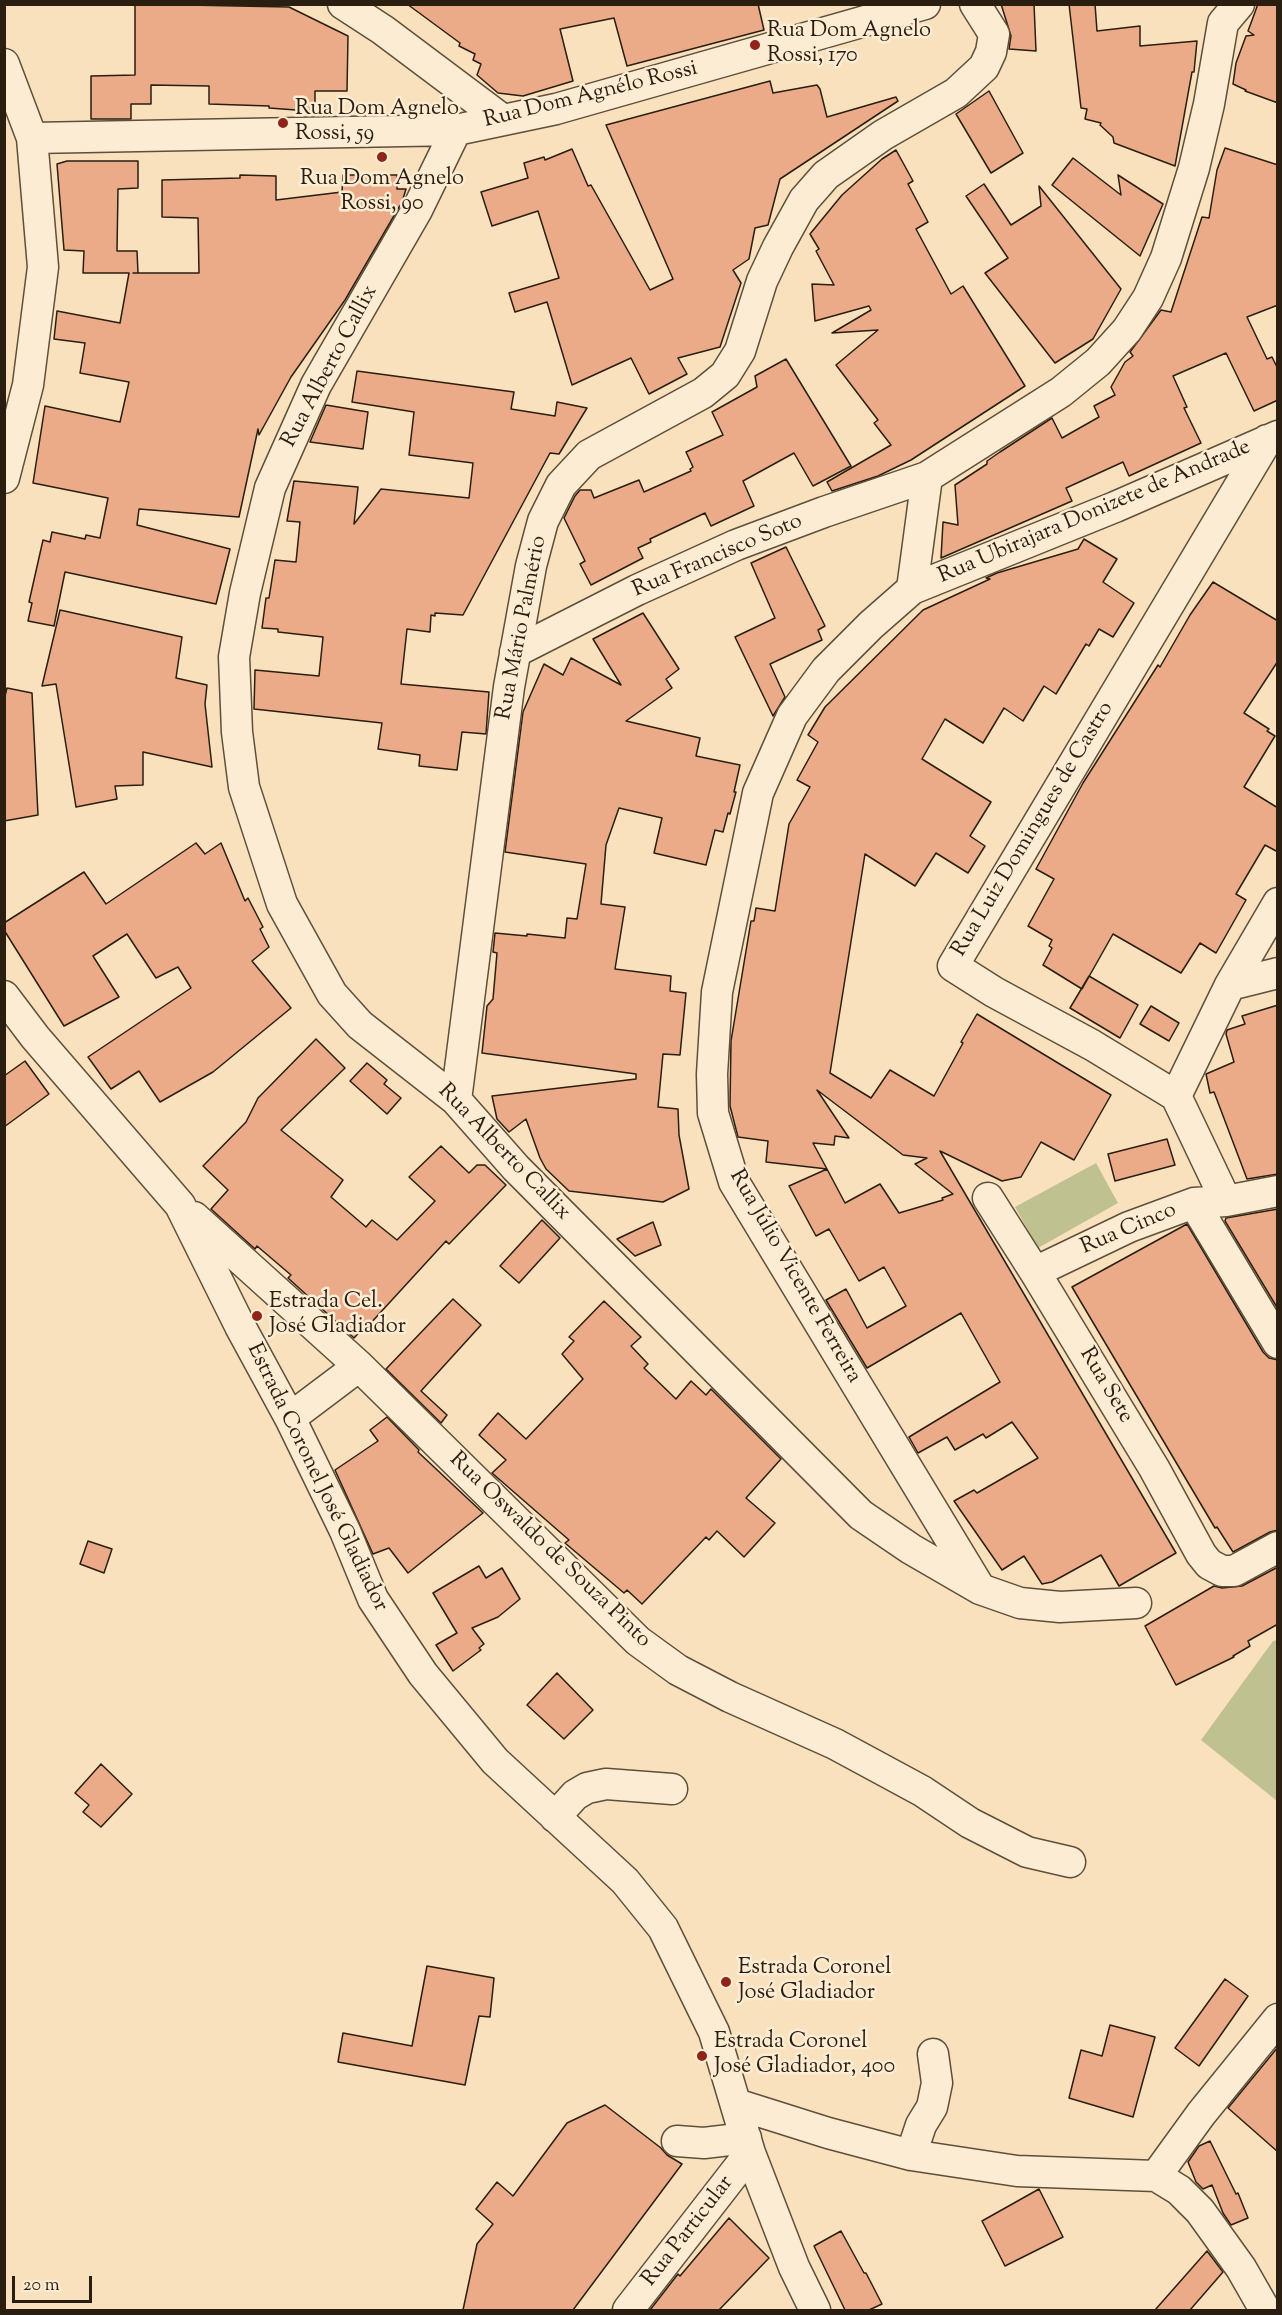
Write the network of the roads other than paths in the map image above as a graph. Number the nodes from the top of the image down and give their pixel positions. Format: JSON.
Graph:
{"nodes":[{"id":1,"x":343,"y":4,"type":"edge"},
{"id":2,"x":925,"y":4,"type":"edge"},
{"id":3,"x":975,"y":4,"type":"edge"},
{"id":4,"x":1239,"y":4,"type":"edge"},
{"id":5,"x":4,"y":64,"type":"edge"},
{"id":6,"x":503,"y":120,"type":"junction"},
{"id":7,"x":456,"y":130,"type":"junction"},
{"id":8,"x":32,"y":138,"type":"junction"},
{"id":9,"x":1272,"y":438,"type":"edge"},
{"id":10,"x":927,"y":477,"type":"junction"},
{"id":11,"x":4,"y":478,"type":"edge"},
{"id":12,"x":912,"y":589,"type":"junction"},
{"id":13,"x":515,"y":652,"type":"junction"},
{"id":14,"x":1278,"y":903,"type":"edge"},
{"id":15,"x":1278,"y":974,"type":"edge"},
{"id":16,"x":1230,"y":985,"type":"junction"},
{"id":17,"x":7,"y":1003,"type":"edge"},
{"id":18,"x":1176,"y":1096,"type":"junction"},
{"id":19,"x":456,"y":1100,"type":"junction"},
{"id":20,"x":1278,"y":1191,"type":"edge"},
{"id":21,"x":988,"y":1198,"type":"dead end"},
{"id":22,"x":1226,"y":1201,"type":"junction"},
{"id":23,"x":1194,"y":1203,"type":"junction"},
{"id":24,"x":180,"y":1205,"type":"junction"},
{"id":25,"x":1035,"y":1272,"type":"junction"},
{"id":26,"x":1278,"y":1343,"type":"edge"},
{"id":27,"x":359,"y":1366,"type":"junction"},
{"id":28,"x":290,"y":1418,"type":"junction"},
{"id":29,"x":1278,"y":1547,"type":"edge"},
{"id":30,"x":980,"y":1589,"type":"junction"},
{"id":31,"x":1136,"y":1603,"type":"dead end"},
{"id":32,"x":672,"y":1789,"type":"dead end"},
{"id":33,"x":555,"y":1817,"type":"junction"},
{"id":34,"x":1070,"y":1862,"type":"dead end"},
{"id":35,"x":1278,"y":2019,"type":"edge"},
{"id":36,"x":933,"y":2054,"type":"dead end"},
{"id":37,"x":736,"y":2104,"type":"junction"},
{"id":38,"x":676,"y":2141,"type":"dead end"},
{"id":39,"x":748,"y":2145,"type":"junction"},
{"id":40,"x":911,"y":2155,"type":"junction"},
{"id":41,"x":1156,"y":2176,"type":"junction"},
{"id":42,"x":628,"y":2310,"type":"edge"},
{"id":43,"x":815,"y":2310,"type":"edge"},
{"id":44,"x":1265,"y":2310,"type":"edge"}],
"edges":[{"from":1,"to":6,"type":"street"},
{"from":2,"to":6,"type":"street","name":"Rua Dom Agnélo Rossi"},
{"from":3,"to":13,"type":"street","name":"Rua Mário Palmério"},
{"from":4,"to":10,"type":"street"},
{"from":5,"to":8,"type":"street"},
{"from":6,"to":7,"type":"street","name":"Rua Dom Agnélo Rossi"},
{"from":7,"to":8,"type":"street","name":"Rua Dom Agnélo Rossi"},
{"from":7,"to":19,"type":"street","name":"Rua Alberto Callix"},
{"from":8,"to":11,"type":"street"},
{"from":9,"to":12,"type":"street","name":"Rua Ubirajara Donizete de Andrade"},
{"from":9,"to":18,"type":"street","name":"Rua Luiz Domingues de Castro"},
{"from":10,"to":12,"type":"street"},
{"from":10,"to":13,"type":"street","name":"Rua Francisco Soto"},
{"from":12,"to":30,"type":"street","name":"Rua Júlio Vicente Ferreira"},
{"from":13,"to":19,"type":"street","name":"Rua Mário Palmério"},
{"from":14,"to":16,"type":"street"},
{"from":15,"to":16,"type":"street"},
{"from":16,"to":18,"type":"street"},
{"from":17,"to":24,"type":"street","name":"Estrada Coronel José Gladiador"},
{"from":18,"to":22,"type":"street"},
{"from":19,"to":30,"type":"street","name":"Rua Alberto Callix"},
{"from":20,"to":22,"type":"street","name":"Rua Cinco"},
{"from":21,"to":25,"type":"street","name":"Rua Sete"},
{"from":22,"to":23,"type":"street","name":"Rua Cinco"},
{"from":23,"to":25,"type":"street","name":"Rua Cinco"},
{"from":23,"to":26,"type":"street"},
{"from":24,"to":27,"type":"street","name":"Rua Oswaldo de Souza Pinto"},
{"from":24,"to":28,"type":"street","name":"Estrada Coronel José Gladiador"},
{"from":25,"to":29,"type":"street","name":"Rua Sete"},
{"from":27,"to":28,"type":"street"},
{"from":27,"to":34,"type":"street","name":"Rua Oswaldo de Souza Pinto"},
{"from":28,"to":33,"type":"street","name":"Estrada Coronel José Gladiador"},
{"from":30,"to":31,"type":"street","name":"Rua Alberto Callix"},
{"from":32,"to":33,"type":"street"},
{"from":33,"to":37,"type":"street","name":"Estrada Coronel José Gladiador"},
{"from":35,"to":41,"type":"street"},
{"from":36,"to":40,"type":"street"},
{"from":37,"to":39,"type":"street","name":"Estrada Coronel José Gladiador"},
{"from":37,"to":40,"type":"street"},
{"from":38,"to":39,"type":"street"},
{"from":39,"to":42,"type":"street","name":"Rua Particular"},
{"from":39,"to":43,"type":"street","name":"Estrada Coronel José Gladiador"},
{"from":40,"to":41,"type":"street"},
{"from":41,"to":44,"type":"street"}]}
